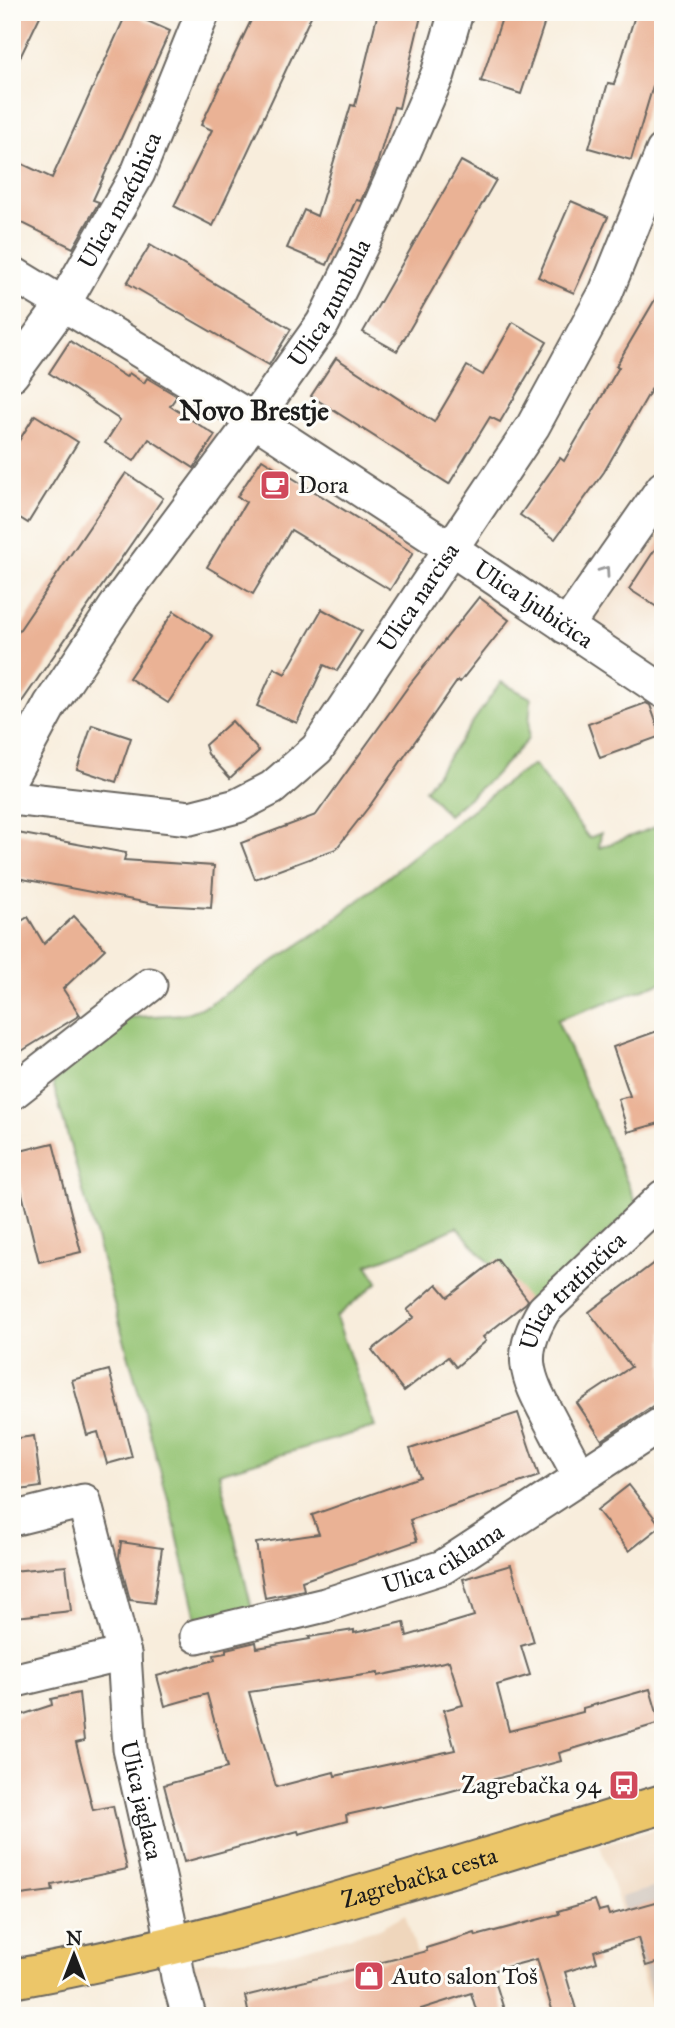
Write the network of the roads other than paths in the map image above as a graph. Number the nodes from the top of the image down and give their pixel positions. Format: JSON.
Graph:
{"nodes":[{"id":1,"x":203,"y":12,"type":"edge"},
{"id":2,"x":456,"y":12,"type":"edge"},
{"id":3,"x":663,"y":151,"type":"edge"},
{"id":4,"x":12,"y":273,"type":"edge"},
{"id":5,"x":64,"y":303,"type":"junction"},
{"id":6,"x":12,"y":374,"type":"edge"},
{"id":7,"x":254,"y":420,"type":"junction"},
{"id":8,"x":663,"y":488,"type":"edge"},
{"id":9,"x":450,"y":548,"type":"junction"},
{"id":10,"x":566,"y":627,"type":"junction"},
{"id":11,"x":663,"y":691,"type":"edge"},
{"id":12,"x":12,"y":775,"type":"edge"},
{"id":13,"x":12,"y":798,"type":"edge"},
{"id":14,"x":150,"y":985,"type":"dead end"},
{"id":15,"x":12,"y":1093,"type":"edge"},
{"id":16,"x":663,"y":1197,"type":"edge"},
{"id":17,"x":663,"y":1423,"type":"edge"},
{"id":18,"x":580,"y":1476,"type":"junction"},
{"id":19,"x":12,"y":1519,"type":"edge"},
{"id":20,"x":197,"y":1636,"type":"dead end"},
{"id":21,"x":124,"y":1654,"type":"junction"},
{"id":22,"x":12,"y":1681,"type":"edge"},
{"id":23,"x":663,"y":1804,"type":"edge"},
{"id":24,"x":173,"y":1944,"type":"junction"},
{"id":25,"x":12,"y":1979,"type":"edge"},
{"id":26,"x":189,"y":2016,"type":"edge"}],
"edges":[{"from":1,"to":5,"type":"street","name":"Ulica maćuhica"},
{"from":2,"to":7,"type":"street","name":"Ulica zumbula"},
{"from":3,"to":9,"type":"street","name":"Ulica narcisa"},
{"from":4,"to":5,"type":"street","name":"Ulica ljubičica"},
{"from":5,"to":6,"type":"street","name":"Ulica maćuhica"},
{"from":5,"to":7,"type":"street","name":"Ulica ljubičica"},
{"from":7,"to":9,"type":"street","name":"Ulica ljubičica"},
{"from":7,"to":12,"type":"street","name":"Ulica zumbula"},
{"from":10,"to":8,"type":"street","one_way":true},
{"from":9,"to":10,"type":"street","name":"Ulica ljubičica"},
{"from":9,"to":13,"type":"street","name":"Ulica narcisa"},
{"from":10,"to":11,"type":"street","name":"Ulica ljubičica"},
{"from":14,"to":15,"type":"street"},
{"from":16,"to":18,"type":"street","name":"Ulica tratinčica"},
{"from":17,"to":18,"type":"street","name":"Ulica ciklama"},
{"from":18,"to":20,"type":"street","name":"Ulica ciklama"},
{"from":19,"to":21,"type":"street","name":"Ulica jaglaca"},
{"from":21,"to":22,"type":"street"},
{"from":21,"to":24,"type":"street","name":"Ulica jaglaca"},
{"from":23,"to":24,"type":"main road","name":"Zagrebačka cesta"},
{"from":24,"to":25,"type":"main road","name":"Zagrebačka cesta"},
{"from":24,"to":26,"type":"street"}]}
